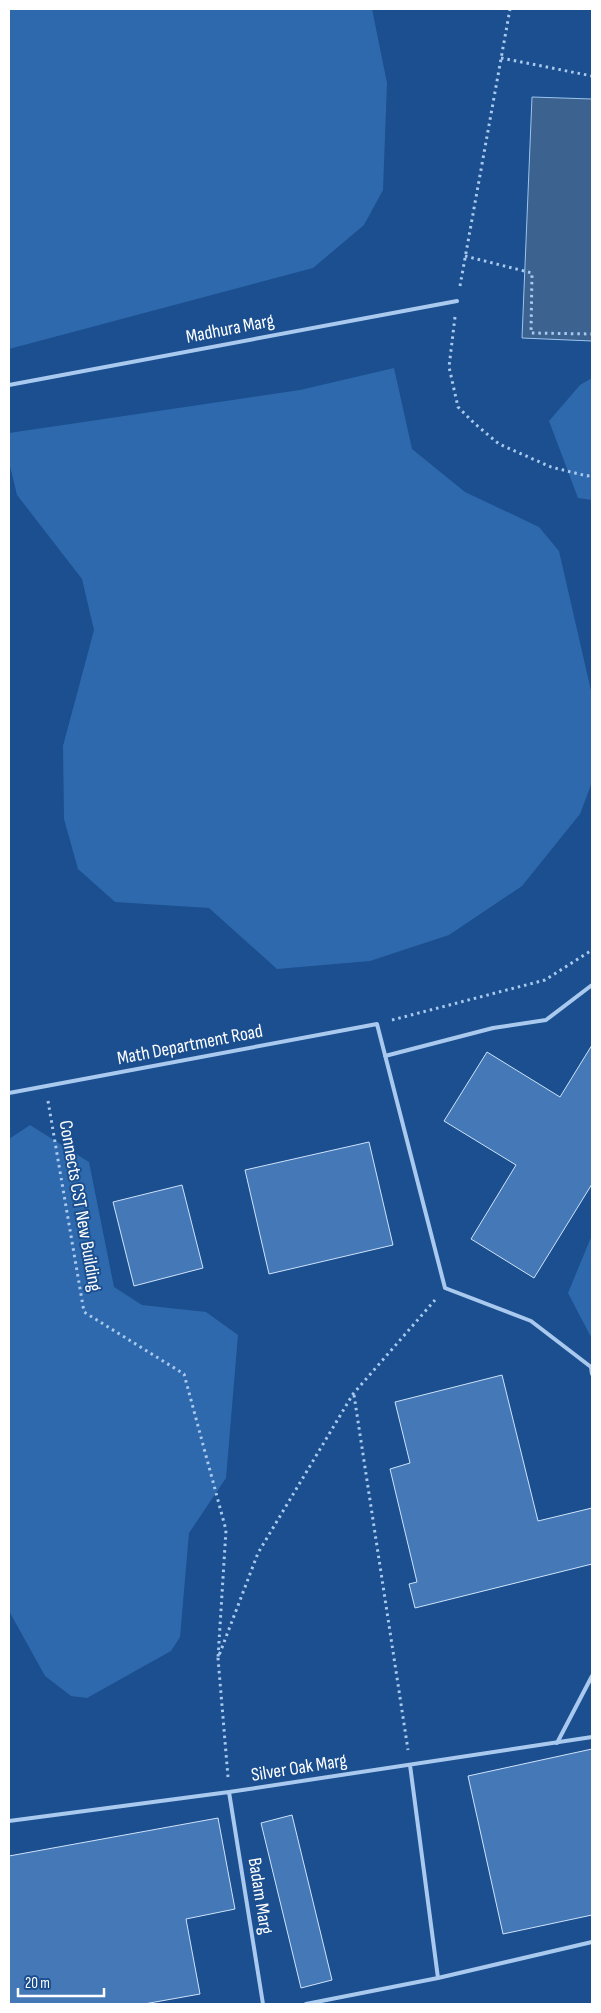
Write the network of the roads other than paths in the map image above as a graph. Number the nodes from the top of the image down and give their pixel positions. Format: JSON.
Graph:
{"nodes":[{"id":1,"x":457,"y":301,"type":"road end"},
{"id":2,"x":9,"y":385,"type":"edge"},
{"id":3,"x":592,"y":986,"type":"edge"},
{"id":4,"x":384,"y":1056,"type":"junction"},
{"id":5,"x":9,"y":1093,"type":"edge"},
{"id":6,"x":592,"y":1374,"type":"edge"},
{"id":7,"x":592,"y":1676,"type":"edge"},
{"id":8,"x":592,"y":1737,"type":"edge"},
{"id":9,"x":557,"y":1743,"type":"junction"},
{"id":10,"x":410,"y":1765,"type":"junction"},
{"id":11,"x":229,"y":1792,"type":"junction"},
{"id":12,"x":9,"y":1821,"type":"edge"},
{"id":13,"x":592,"y":1942,"type":"edge"},
{"id":14,"x":438,"y":1978,"type":"junction"},
{"id":15,"x":263,"y":2004,"type":"edge"},
{"id":16,"x":306,"y":2004,"type":"edge"}],
"edges":[{"from":1,"to":2,"type":"lane","name":"Madhura Marg"},
{"from":3,"to":4,"type":"lane"},
{"from":4,"to":5,"type":"lane","name":"Math Department Road"},
{"from":4,"to":6,"type":"lane"},
{"from":7,"to":9,"type":"lane"},
{"from":8,"to":9,"type":"lane","name":"Silver Oak Marg"},
{"from":9,"to":10,"type":"lane","name":"Silver Oak Marg"},
{"from":10,"to":11,"type":"lane","name":"Silver Oak Marg"},
{"from":10,"to":14,"type":"lane"},
{"from":11,"to":12,"type":"lane","name":"Silver Oak Marg"},
{"from":11,"to":15,"type":"lane","name":"Badam Marg"},
{"from":13,"to":14,"type":"lane"},
{"from":14,"to":16,"type":"lane"}]}
